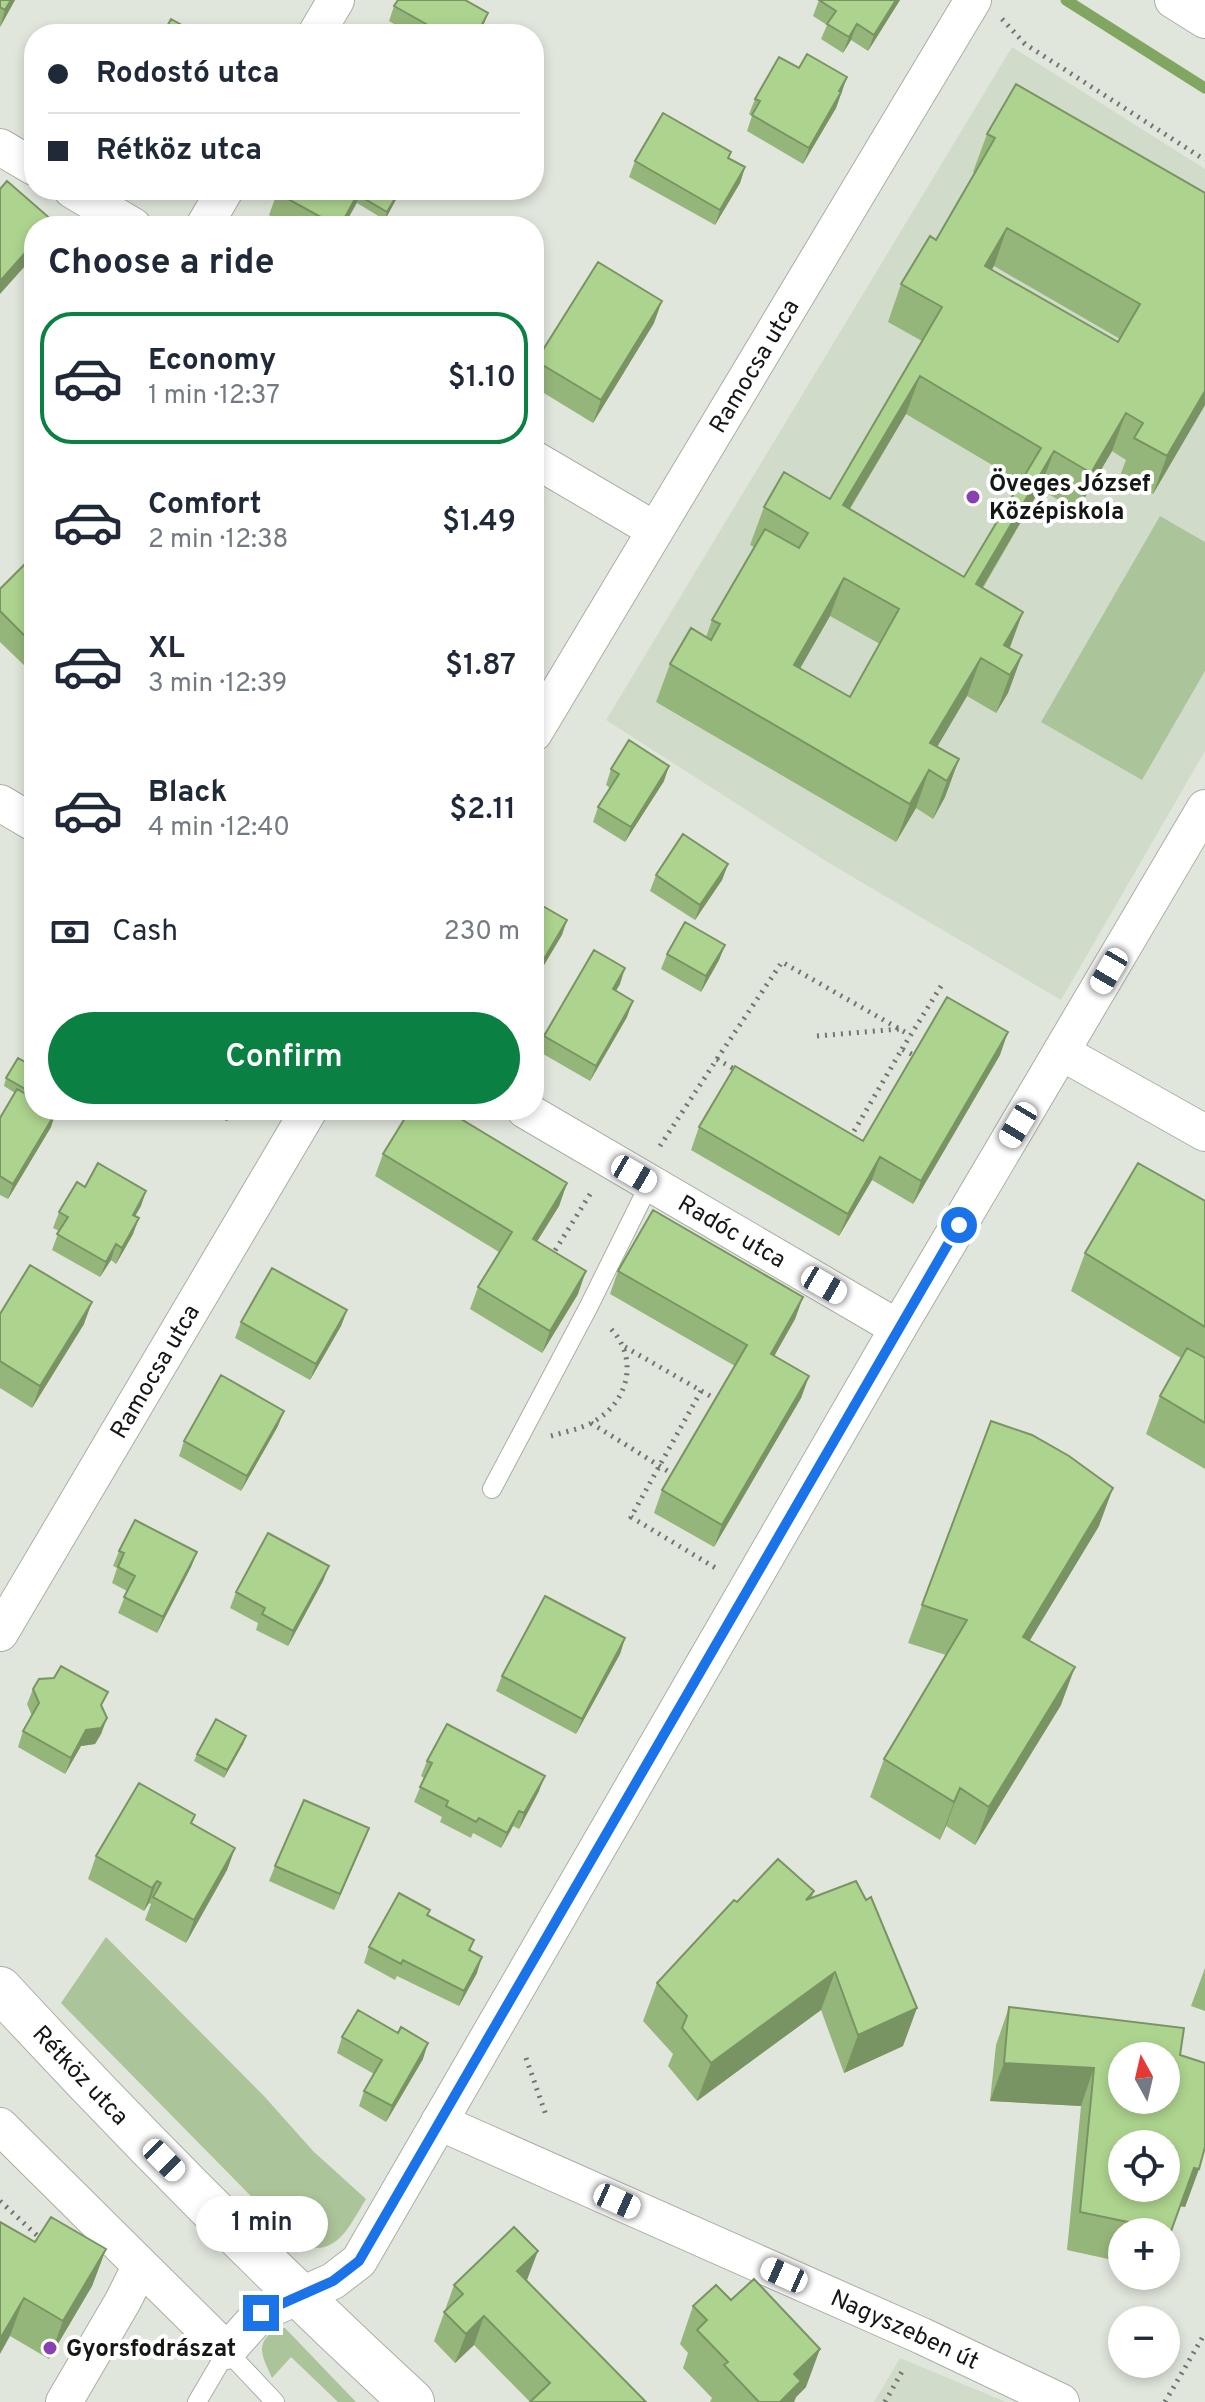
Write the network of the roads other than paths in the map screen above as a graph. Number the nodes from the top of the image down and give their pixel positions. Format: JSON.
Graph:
{"nodes":[{"id":1,"x":336,"y":0,"type":"edge"},
{"id":2,"x":1173,"y":0,"type":"edge"},
{"id":3,"x":986,"y":8,"type":"edge"},
{"id":4,"x":1205,"y":20,"type":"edge"},
{"id":5,"x":322,"y":24,"type":"edge"},
{"id":6,"x":0,"y":147,"type":"edge"},
{"id":7,"x":24,"y":161,"type":"edge"},
{"id":8,"x":89,"y":200,"type":"edge"},
{"id":9,"x":116,"y":216,"type":"edge"},
{"id":10,"x":544,"y":465,"type":"edge"},
{"id":11,"x":655,"y":530,"type":"junction"},
{"id":12,"x":544,"y":716,"type":"edge"},
{"id":13,"x":0,"y":803,"type":"edge"},
{"id":14,"x":1205,"y":808,"type":"edge"},
{"id":15,"x":24,"y":817,"type":"edge"},
{"id":16,"x":1061,"y":1052,"type":"junction"},
{"id":17,"x":303,"y":1120,"type":"edge"},
{"id":18,"x":542,"y":1120,"type":"edge"},
{"id":19,"x":1205,"y":1133,"type":"edge"},
{"id":20,"x":642,"y":1199,"type":"dead end"},
{"id":21,"x":898,"y":1328,"type":"junction"},
{"id":22,"x":492,"y":1489,"type":"dead end"},
{"id":23,"x":0,"y":1633,"type":"edge"},
{"id":24,"x":0,"y":1989,"type":"edge"},
{"id":25,"x":439,"y":2122,"type":"junction"},
{"id":26,"x":0,"y":2126,"type":"edge"},
{"id":27,"x":140,"y":2267,"type":"junction"},
{"id":28,"x":298,"y":2295,"type":"junction"},
{"id":29,"x":227,"y":2351,"type":"junction"},
{"id":30,"x":64,"y":2402,"type":"edge"},
{"id":31,"x":197,"y":2402,"type":"edge"},
{"id":32,"x":275,"y":2402,"type":"edge"},
{"id":33,"x":412,"y":2402,"type":"edge"},
{"id":34,"x":1061,"y":2402,"type":"edge"}],
"edges":[{"from":1,"to":5,"type":"street"},
{"from":2,"to":4,"type":"street"},
{"from":3,"to":11,"type":"street","name":"Ramocsa utca"},
{"from":6,"to":7,"type":"street"},
{"from":8,"to":9,"type":"street"},
{"from":10,"to":11,"type":"street"},
{"from":11,"to":12,"type":"street","name":"Ramocsa utca"},
{"from":13,"to":15,"type":"street"},
{"from":14,"to":16,"type":"street"},
{"from":16,"to":19,"type":"street"},
{"from":16,"to":21,"type":"street"},
{"from":17,"to":23,"type":"street","name":"Ramocsa utca"},
{"from":18,"to":21,"type":"street","name":"Radóc utca"},
{"from":20,"to":22,"type":"lane"},
{"from":21,"to":25,"type":"street"},
{"from":24,"to":28,"type":"street","name":"Rétköz utca"},
{"from":25,"to":28,"type":"street"},
{"from":25,"to":34,"type":"street","name":"Nagyszeben út"},
{"from":26,"to":27,"type":"street"},
{"from":27,"to":29,"type":"street"},
{"from":27,"to":30,"type":"street"},
{"from":28,"to":29,"type":"street"},
{"from":28,"to":33,"type":"street","name":"Rétköz utca"},
{"from":29,"to":31,"type":"lane"},
{"from":29,"to":32,"type":"lane"}]}
